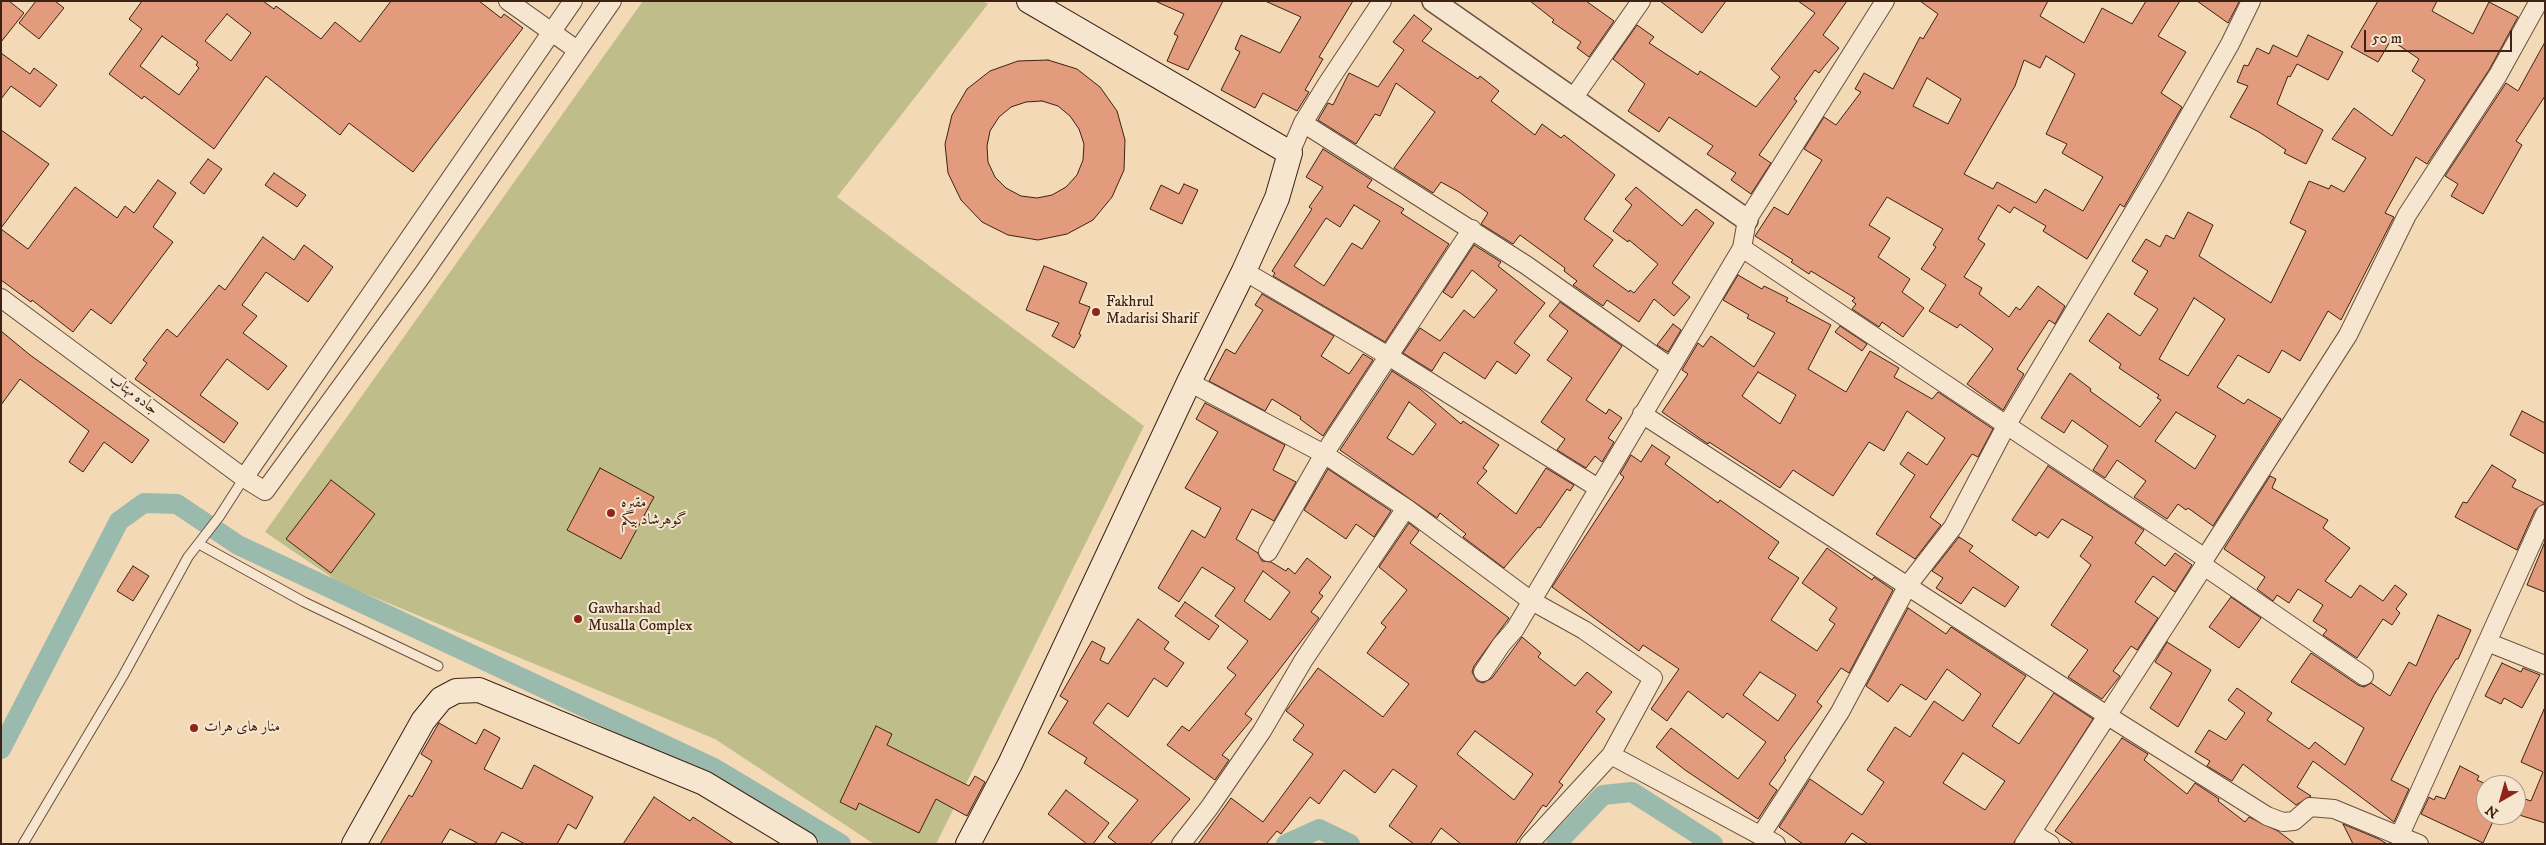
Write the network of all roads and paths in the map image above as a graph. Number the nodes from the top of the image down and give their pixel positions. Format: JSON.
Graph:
{"nodes":[{"id":1,"x":508,"y":1,"type":"edge"},
{"id":2,"x":574,"y":1,"type":"edge"},
{"id":3,"x":612,"y":1,"type":"edge"},
{"id":4,"x":1029,"y":1,"type":"edge"},
{"id":5,"x":1382,"y":1,"type":"edge"},
{"id":6,"x":1433,"y":1,"type":"edge"},
{"id":7,"x":1641,"y":1,"type":"edge"},
{"id":8,"x":1885,"y":1,"type":"edge"},
{"id":9,"x":2251,"y":1,"type":"edge"},
{"id":10,"x":2539,"y":1,"type":"edge"},
{"id":11,"x":552,"y":33,"type":"junction"},
{"id":12,"x":577,"y":50,"type":"junction"},
{"id":13,"x":1574,"y":97,"type":"junction"},
{"id":14,"x":1304,"y":123,"type":"junction"},
{"id":15,"x":1290,"y":153,"type":"junction"},
{"id":16,"x":1747,"y":220,"type":"junction"},
{"id":17,"x":1472,"y":230,"type":"junction"},
{"id":18,"x":1742,"y":248,"type":"junction"},
{"id":19,"x":1244,"y":271,"type":"junction"},
{"id":20,"x":1,"y":298,"type":"edge"},
{"id":21,"x":1390,"y":357,"type":"junction"},
{"id":22,"x":1670,"y":368,"type":"junction"},
{"id":23,"x":1188,"y":382,"type":"junction"},
{"id":24,"x":1642,"y":414,"type":"junction"},
{"id":25,"x":2006,"y":426,"type":"junction"},
{"id":26,"x":1324,"y":454,"type":"junction"},
{"id":27,"x":244,"y":478,"type":"junction"},
{"id":28,"x":1598,"y":488,"type":"junction"},
{"id":29,"x":1406,"y":508,"type":"junction"},
{"id":30,"x":2545,"y":514,"type":"edge"},
{"id":31,"x":199,"y":544,"type":"junction"},
{"id":32,"x":1268,"y":552,"type":"dead end"},
{"id":33,"x":2205,"y":562,"type":"junction"},
{"id":34,"x":1908,"y":585,"type":"junction"},
{"id":35,"x":1530,"y":600,"type":"junction"},
{"id":36,"x":2487,"y":642,"type":"junction"},
{"id":37,"x":2545,"y":665,"type":"edge"},
{"id":38,"x":438,"y":666,"type":"dead end"},
{"id":39,"x":1484,"y":672,"type":"dead end"},
{"id":40,"x":2364,"y":676,"type":"dead end"},
{"id":41,"x":2108,"y":716,"type":"junction"},
{"id":42,"x":1611,"y":755,"type":"junction"},
{"id":43,"x":2400,"y":837,"type":"junction"},
{"id":44,"x":2028,"y":838,"type":"edge"},
{"id":45,"x":1768,"y":839,"type":"edge"},
{"id":46,"x":23,"y":844,"type":"edge"},
{"id":47,"x":354,"y":844,"type":"edge"},
{"id":48,"x":805,"y":844,"type":"edge"},
{"id":49,"x":968,"y":844,"type":"edge"},
{"id":50,"x":1181,"y":844,"type":"edge"},
{"id":51,"x":1529,"y":844,"type":"edge"},
{"id":52,"x":2050,"y":844,"type":"edge"},
{"id":53,"x":2419,"y":844,"type":"edge"}],
"edges":[{"from":1,"to":11,"type":"street"},
{"from":2,"to":11,"type":"street"},
{"from":3,"to":12,"type":"street"},
{"from":4,"to":15,"type":"main road"},
{"from":5,"to":14,"type":"street"},
{"from":6,"to":13,"type":"street"},
{"from":7,"to":13,"type":"street"},
{"from":8,"to":16,"type":"street"},
{"from":9,"to":25,"type":"street"},
{"from":10,"to":33,"type":"street"},
{"from":11,"to":12,"type":"street"},
{"from":11,"to":27,"type":"street"},
{"from":12,"to":27,"type":"street","name":"جاده مهتاب"},
{"from":13,"to":16,"type":"street"},
{"from":14,"to":15,"type":"street"},
{"from":14,"to":17,"type":"street"},
{"from":15,"to":19,"type":"main road"},
{"from":16,"to":18,"type":"street"},
{"from":17,"to":21,"type":"street"},
{"from":17,"to":22,"type":"street"},
{"from":18,"to":22,"type":"street"},
{"from":18,"to":25,"type":"street"},
{"from":19,"to":21,"type":"street"},
{"from":19,"to":23,"type":"main road"},
{"from":20,"to":27,"type":"street","name":"جاده مهتاب"},
{"from":21,"to":26,"type":"street"},
{"from":21,"to":28,"type":"street"},
{"from":22,"to":24,"type":"street"},
{"from":23,"to":26,"type":"street"},
{"from":23,"to":49,"type":"main road"},
{"from":24,"to":28,"type":"street"},
{"from":24,"to":34,"type":"street"},
{"from":25,"to":33,"type":"street"},
{"from":25,"to":34,"type":"street"},
{"from":26,"to":29,"type":"street"},
{"from":26,"to":32,"type":"street"},
{"from":27,"to":31,"type":"lane"},
{"from":28,"to":35,"type":"street"},
{"from":29,"to":35,"type":"street"},
{"from":29,"to":50,"type":"street"},
{"from":30,"to":36,"type":"street"},
{"from":31,"to":38,"type":"lane"},
{"from":31,"to":46,"type":"lane"},
{"from":33,"to":40,"type":"street"},
{"from":33,"to":41,"type":"street"},
{"from":34,"to":41,"type":"street"},
{"from":34,"to":45,"type":"street"},
{"from":35,"to":39,"type":"street"},
{"from":35,"to":42,"type":"street"},
{"from":36,"to":37,"type":"street"},
{"from":36,"to":43,"type":"street"},
{"from":41,"to":43,"type":"street"},
{"from":41,"to":44,"type":"street"},
{"from":42,"to":45,"type":"street"},
{"from":42,"to":51,"type":"street"},
{"from":43,"to":53,"type":"street"},
{"from":44,"to":52,"type":"street"},
{"from":47,"to":48,"type":"main road"}]}
